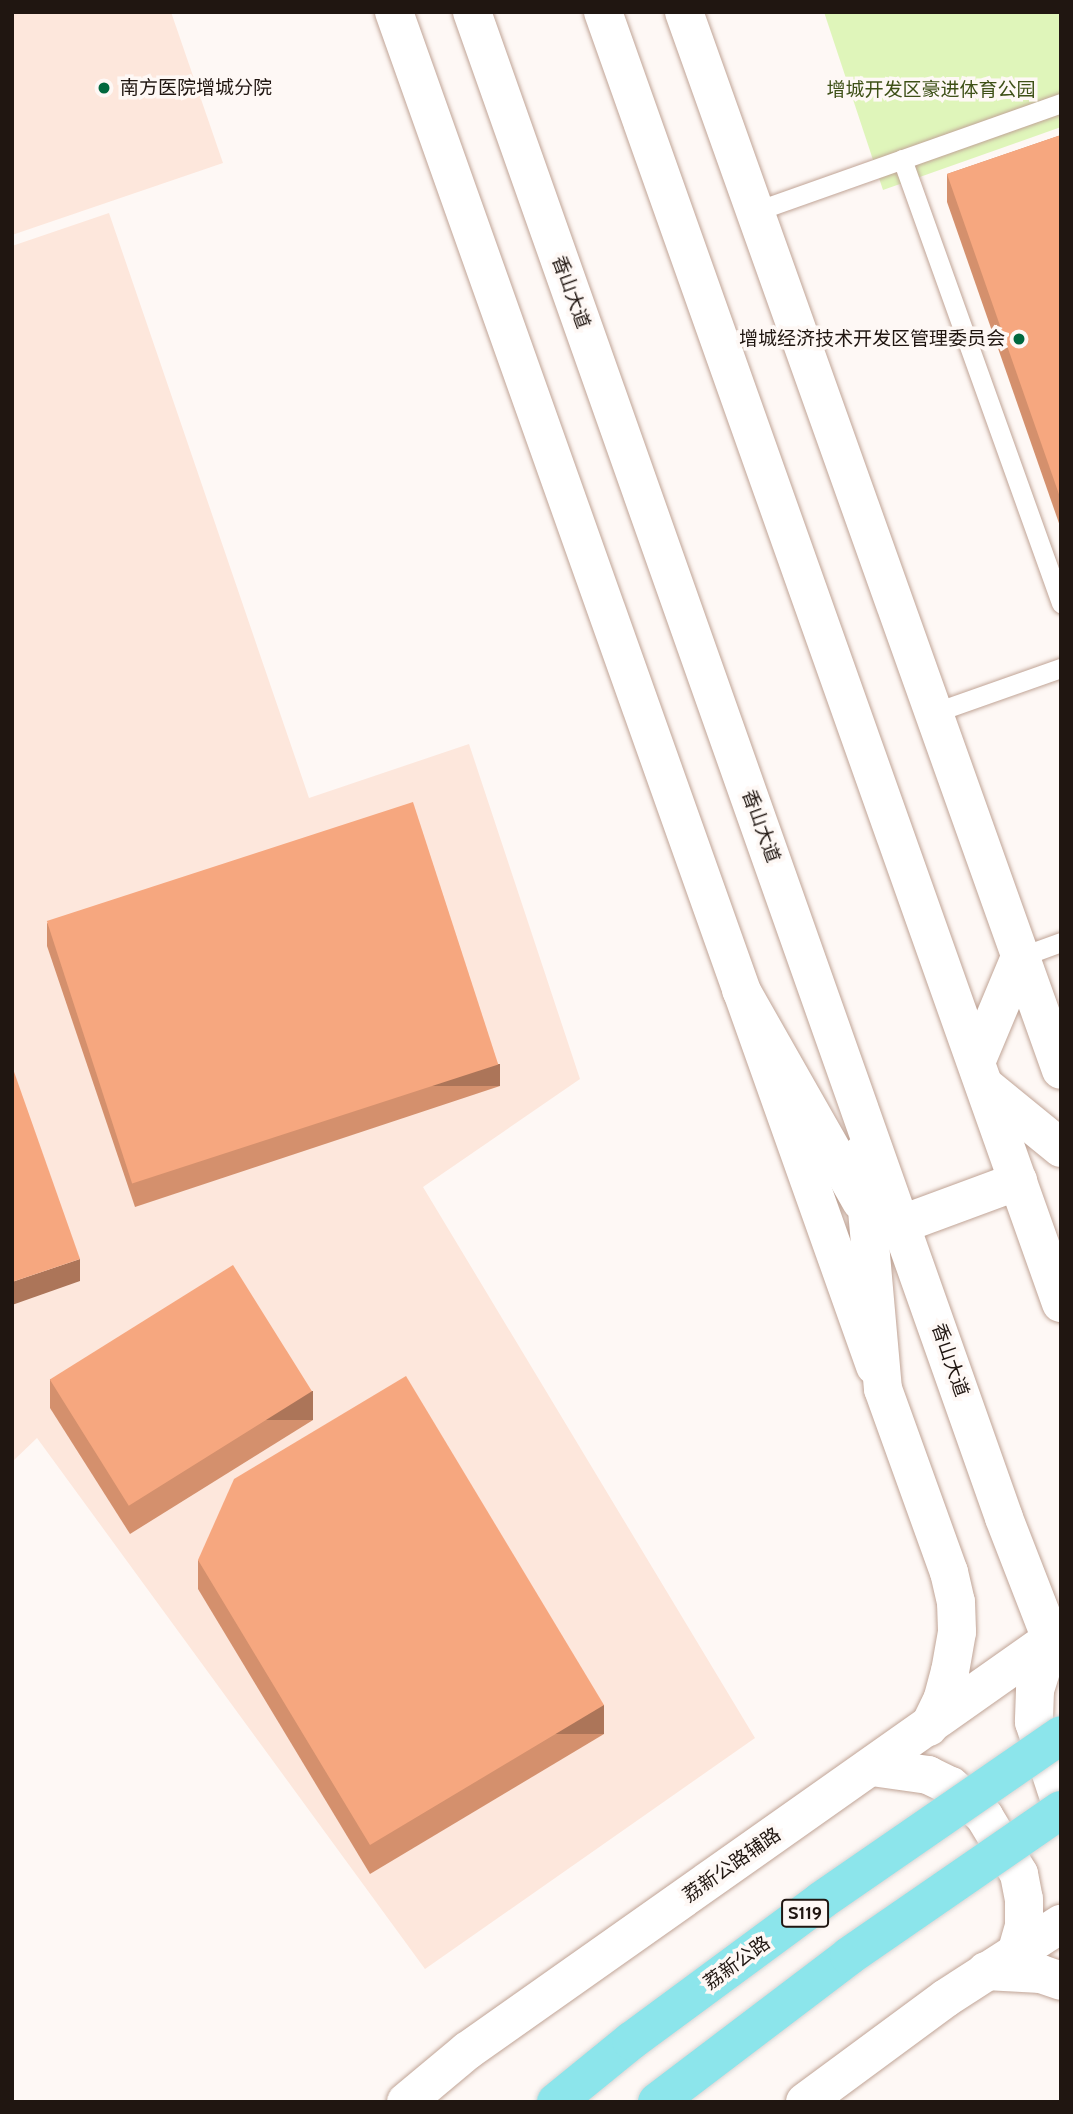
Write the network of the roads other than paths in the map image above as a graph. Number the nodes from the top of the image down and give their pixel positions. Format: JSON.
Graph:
{"nodes":[{"id":1,"x":394,"y":12,"type":"edge"},
{"id":2,"x":472,"y":12,"type":"edge"},
{"id":3,"x":603,"y":12,"type":"edge"},
{"id":4,"x":684,"y":12,"type":"edge"},
{"id":5,"x":1061,"y":103,"type":"edge"},
{"id":6,"x":902,"y":159,"type":"junction"},
{"id":7,"x":756,"y":211,"type":"junction"},
{"id":8,"x":1061,"y":603,"type":"edge"},
{"id":9,"x":1061,"y":668,"type":"edge"},
{"id":10,"x":933,"y":713,"type":"junction"},
{"id":11,"x":1061,"y":942,"type":"edge"},
{"id":12,"x":1020,"y":957,"type":"junction"},
{"id":13,"x":741,"y":989,"type":"junction"},
{"id":14,"x":1061,"y":1070,"type":"edge"},
{"id":15,"x":981,"y":1073,"type":"junction"},
{"id":16,"x":1061,"y":1148,"type":"edge"},
{"id":17,"x":1018,"y":1181,"type":"junction"},
{"id":18,"x":885,"y":1218,"type":"junction"},
{"id":19,"x":1061,"y":1303,"type":"edge"},
{"id":20,"x":883,"y":1389,"type":"junction"},
{"id":21,"x":1057,"y":1641,"type":"edge"},
{"id":22,"x":929,"y":1727,"type":"junction"},
{"id":23,"x":1061,"y":1735,"type":"edge"},
{"id":24,"x":872,"y":1767,"type":"junction"},
{"id":25,"x":1061,"y":1804,"type":"edge"},
{"id":26,"x":1061,"y":1810,"type":"edge"},
{"id":27,"x":1061,"y":1924,"type":"edge"},
{"id":28,"x":1002,"y":1961,"type":"junction"},
{"id":29,"x":1061,"y":1981,"type":"edge"},
{"id":30,"x":406,"y":2102,"type":"edge"},
{"id":31,"x":556,"y":2102,"type":"edge"},
{"id":32,"x":657,"y":2102,"type":"edge"},
{"id":33,"x":804,"y":2102,"type":"edge"}],
"edges":[{"from":1,"to":13,"type":"main road"},
{"from":2,"to":18,"type":"main road","name":"香山大道"},
{"from":3,"to":15,"type":"main road"},
{"from":4,"to":7,"type":"main road"},
{"from":5,"to":6,"type":"lane"},
{"from":6,"to":7,"type":"lane"},
{"from":6,"to":8,"type":"lane"},
{"from":7,"to":10,"type":"main road"},
{"from":9,"to":10,"type":"lane"},
{"from":10,"to":12,"type":"main road"},
{"from":11,"to":12,"type":"lane"},
{"from":12,"to":14,"type":"main road"},
{"from":12,"to":15,"type":"main road"},
{"from":13,"to":18,"type":"main road"},
{"from":13,"to":20,"type":"main road"},
{"from":15,"to":16,"type":"main road"},
{"from":15,"to":17,"type":"main road"},
{"from":17,"to":18,"type":"main road"},
{"from":17,"to":19,"type":"main road"},
{"from":18,"to":20,"type":"main road"},
{"from":18,"to":21,"type":"main road","name":"香山大道"},
{"from":20,"to":22,"type":"main road"},
{"from":21,"to":22,"type":"main road","name":"荔新公路辅路"},
{"from":21,"to":25,"type":"main road"},
{"from":22,"to":24,"type":"main road","name":"荔新公路辅路"},
{"from":23,"to":31,"type":"main road","name":"荔新公路","number":"S119","bridge":true},
{"from":24,"to":28,"type":"main road"},
{"from":24,"to":30,"type":"main road","name":"荔新公路辅路"},
{"from":26,"to":32,"type":"main road","bridge":true},
{"from":27,"to":28,"type":"main road"},
{"from":28,"to":29,"type":"main road"},
{"from":28,"to":33,"type":"main road"}]}
